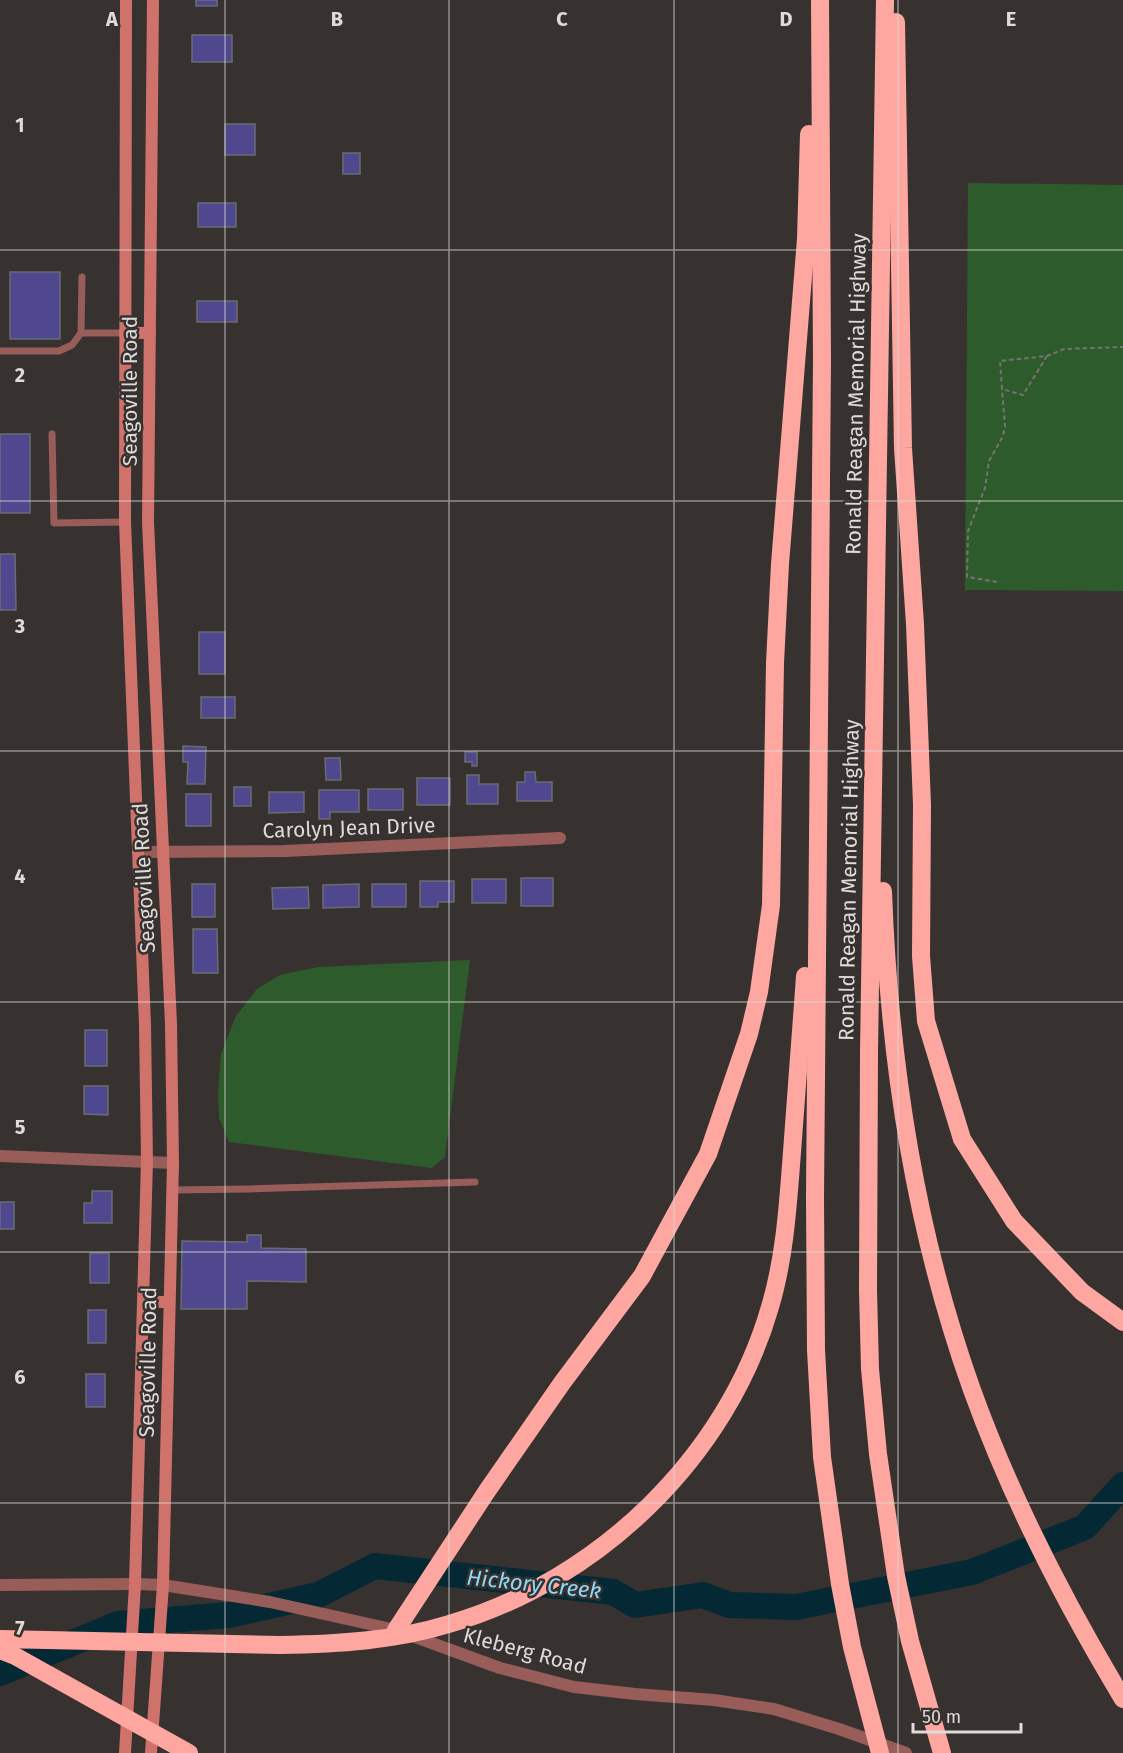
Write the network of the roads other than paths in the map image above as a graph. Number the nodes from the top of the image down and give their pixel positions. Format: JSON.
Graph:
{"nodes":[{"id":1,"x":126,"y":0,"type":"edge"},
{"id":2,"x":153,"y":0,"type":"edge"},
{"id":3,"x":814,"y":0,"type":"edge"},
{"id":4,"x":820,"y":0,"type":"edge"},
{"id":5,"x":885,"y":0,"type":"edge"},
{"id":6,"x":896,"y":0,"type":"edge"},
{"id":7,"x":82,"y":277,"type":"dead end"},
{"id":8,"x":81,"y":333,"type":"junction"},
{"id":9,"x":125,"y":333,"type":"junction"},
{"id":10,"x":150,"y":333,"type":"junction"},
{"id":11,"x":0,"y":351,"type":"edge"},
{"id":12,"x":52,"y":434,"type":"dead end"},
{"id":13,"x":125,"y":522,"type":"junction"},
{"id":14,"x":148,"y":522,"type":"junction"},
{"id":15,"x":875,"y":597,"type":"junction"},
{"id":16,"x":819,"y":741,"type":"junction"},
{"id":17,"x":561,"y":838,"type":"dead end"},
{"id":18,"x":162,"y":851,"type":"junction"},
{"id":19,"x":138,"y":852,"type":"junction"},
{"id":20,"x":0,"y":1156,"type":"edge"},
{"id":21,"x":147,"y":1161,"type":"junction"},
{"id":22,"x":172,"y":1163,"type":"junction"},
{"id":23,"x":475,"y":1182,"type":"dead end"},
{"id":24,"x":172,"y":1190,"type":"junction"},
{"id":25,"x":143,"y":1302,"type":"junction"},
{"id":26,"x":170,"y":1302,"type":"junction"},
{"id":27,"x":1123,"y":1322,"type":"edge"},
{"id":28,"x":135,"y":1584,"type":"junction"},
{"id":29,"x":0,"y":1585,"type":"edge"},
{"id":30,"x":163,"y":1585,"type":"junction"},
{"id":31,"x":396,"y":1629,"type":"junction"},
{"id":32,"x":0,"y":1639,"type":"edge"},
{"id":33,"x":0,"y":1650,"type":"edge"},
{"id":34,"x":1123,"y":1699,"type":"edge"},
{"id":35,"x":126,"y":1718,"type":"junction"},
{"id":36,"x":152,"y":1732,"type":"junction"},
{"id":37,"x":125,"y":1753,"type":"edge"},
{"id":38,"x":151,"y":1753,"type":"edge"},
{"id":39,"x":189,"y":1753,"type":"edge"},
{"id":40,"x":880,"y":1753,"type":"edge"},
{"id":41,"x":906,"y":1753,"type":"edge"},
{"id":42,"x":942,"y":1753,"type":"edge"}],
"edges":[{"from":1,"to":9,"type":"main road","name":"Seagoville Road"},
{"from":2,"to":10,"type":"main road","name":"Seagoville Road"},
{"from":3,"to":31,"type":"highway"},
{"from":4,"to":16,"type":"highway","name":"Ronald Reagan Memorial Highway"},
{"from":5,"to":15,"type":"highway","name":"Ronald Reagan Memorial Highway"},
{"from":6,"to":27,"type":"highway"},
{"from":7,"to":8,"type":"lane"},
{"from":8,"to":9,"type":"lane"},
{"from":8,"to":11,"type":"lane"},
{"from":9,"to":10,"type":"main road"},
{"from":9,"to":13,"type":"main road","name":"Seagoville Road"},
{"from":10,"to":14,"type":"main road","name":"Seagoville Road"},
{"from":12,"to":13,"type":"lane"},
{"from":13,"to":14,"type":"main road"},
{"from":13,"to":19,"type":"main road","name":"Seagoville Road"},
{"from":14,"to":18,"type":"main road","name":"Seagoville Road"},
{"from":15,"to":34,"type":"highway"},
{"from":15,"to":42,"type":"highway","name":"Ronald Reagan Memorial Highway"},
{"from":16,"to":32,"type":"highway"},
{"from":16,"to":40,"type":"highway","name":"Ronald Reagan Memorial Highway"},
{"from":17,"to":18,"type":"street","name":"Carolyn Jean Drive"},
{"from":18,"to":19,"type":"street","name":"Carolyn Jean Drive"},
{"from":18,"to":22,"type":"main road","name":"Seagoville Road"},
{"from":19,"to":21,"type":"main road","name":"Seagoville Road"},
{"from":20,"to":21,"type":"street"},
{"from":21,"to":22,"type":"street"},
{"from":21,"to":25,"type":"main road","name":"Seagoville Road"},
{"from":22,"to":24,"type":"main road","name":"Seagoville Road"},
{"from":23,"to":24,"type":"lane"},
{"from":24,"to":26,"type":"main road","name":"Seagoville Road"},
{"from":25,"to":26,"type":"main road"},
{"from":25,"to":28,"type":"main road","name":"Seagoville Road"},
{"from":26,"to":30,"type":"main road","name":"Seagoville Road"},
{"from":28,"to":29,"type":"street","name":"Kleberg Road"},
{"from":28,"to":30,"type":"street","name":"Kleberg Road"},
{"from":28,"to":35,"type":"main road","name":"Seagoville Road"},
{"from":30,"to":31,"type":"street","name":"Kleberg Road"},
{"from":30,"to":36,"type":"main road","name":"Seagoville Road"},
{"from":31,"to":41,"type":"street","name":"Kleberg Road"},
{"from":33,"to":35,"type":"highway"},
{"from":35,"to":36,"type":"highway"},
{"from":35,"to":37,"type":"main road","name":"Seagoville Road"},
{"from":36,"to":38,"type":"main road","name":"Seagoville Road"},
{"from":36,"to":39,"type":"highway"}]}
